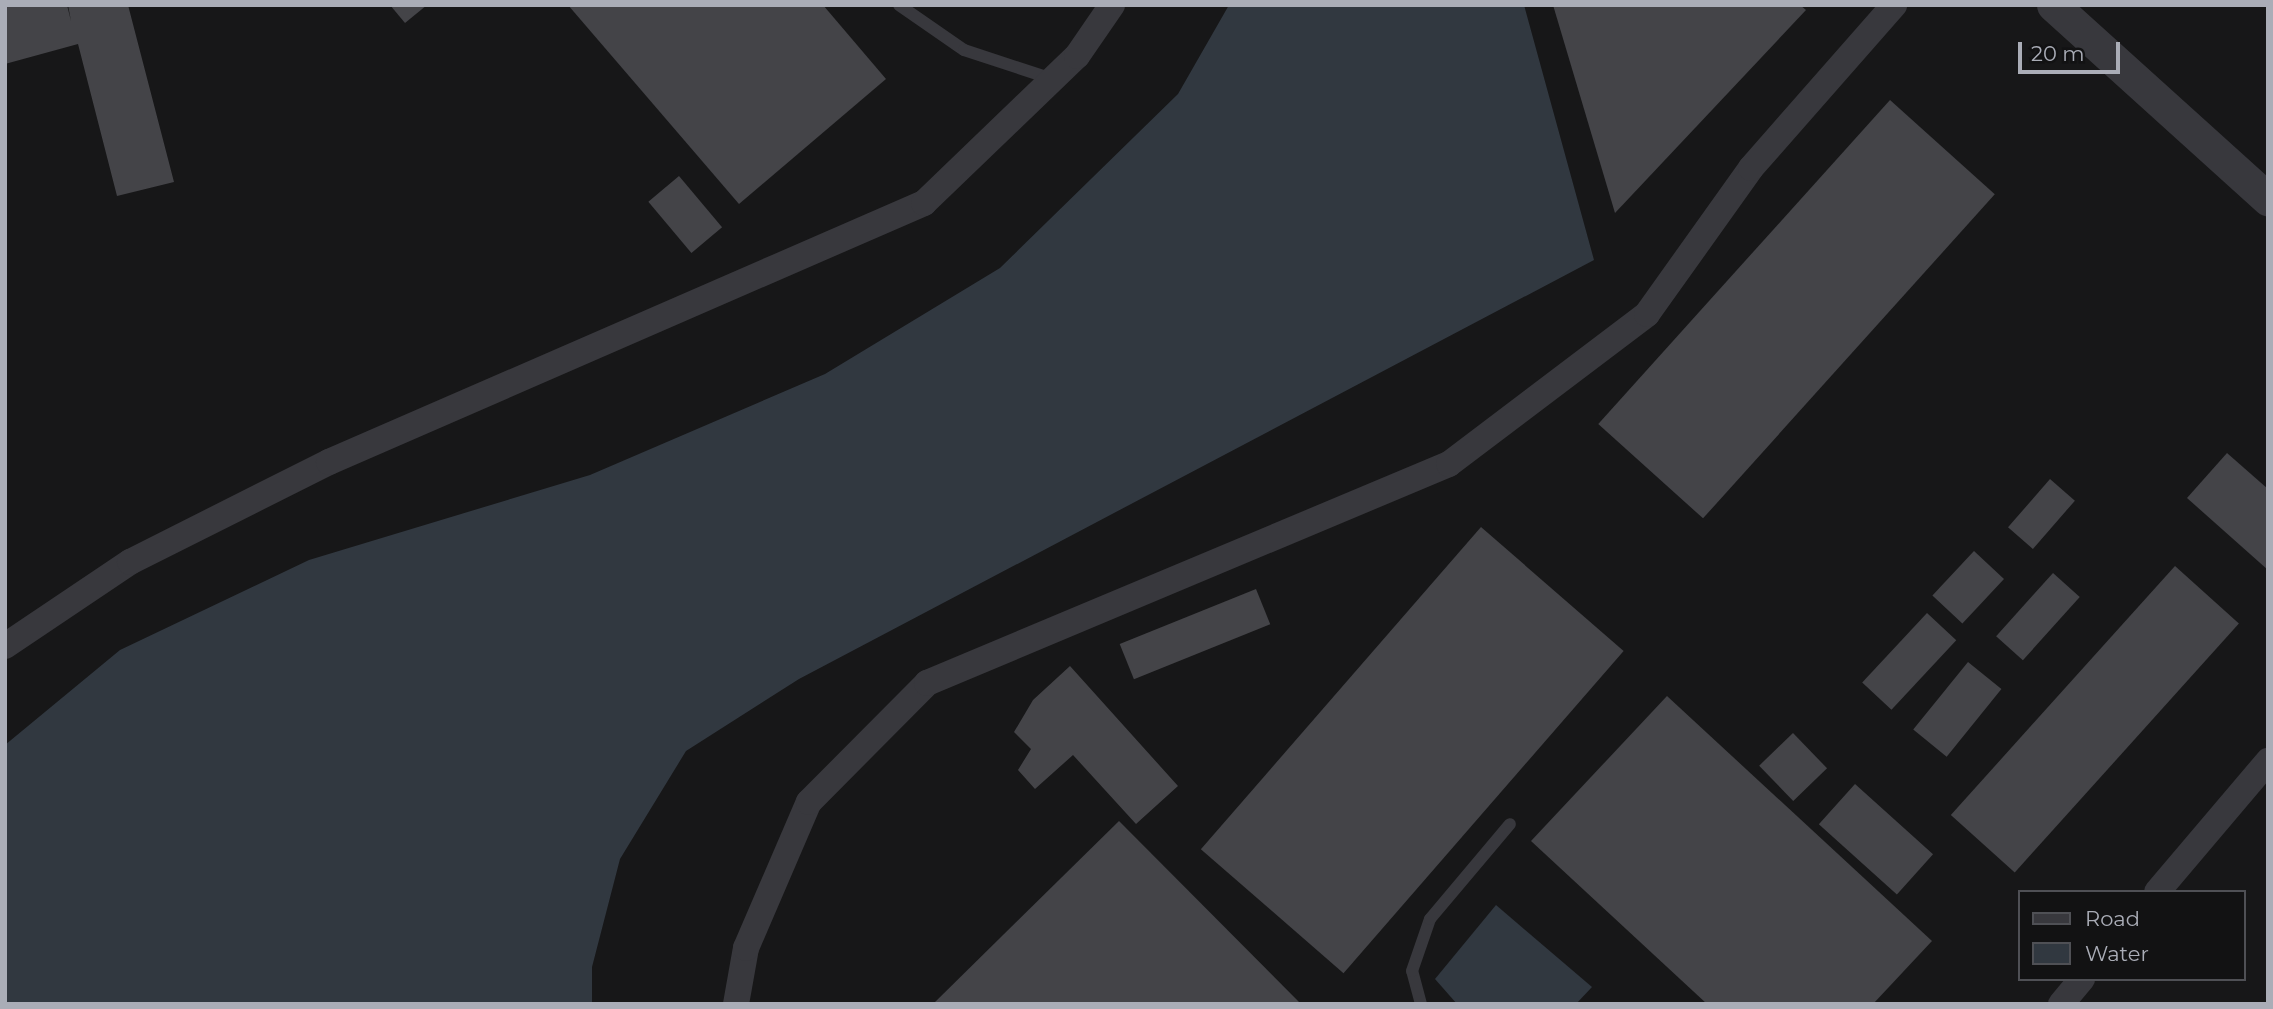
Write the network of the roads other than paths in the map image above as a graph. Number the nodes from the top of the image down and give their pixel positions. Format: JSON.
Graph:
{"nodes":[{"id":1,"x":899,"y":5,"type":"edge"},
{"id":2,"x":1112,"y":5,"type":"edge"},
{"id":3,"x":1894,"y":5,"type":"edge"},
{"id":4,"x":2053,"y":5,"type":"edge"},
{"id":5,"x":1052,"y":79,"type":"junction"},
{"id":6,"x":2268,"y":199,"type":"edge"},
{"id":7,"x":5,"y":646,"type":"edge"},
{"id":8,"x":2268,"y":761,"type":"edge"},
{"id":9,"x":1510,"y":824,"type":"dead end"},
{"id":10,"x":2159,"y":890,"type":"edge"},
{"id":11,"x":2080,"y":981,"type":"edge"},
{"id":12,"x":736,"y":1004,"type":"edge"},
{"id":13,"x":1421,"y":1004,"type":"edge"},
{"id":14,"x":2062,"y":1004,"type":"edge"}],
"edges":[{"from":1,"to":5,"type":"lane"},
{"from":2,"to":5,"type":"street"},
{"from":3,"to":12,"type":"street"},
{"from":4,"to":6,"type":"street"},
{"from":5,"to":7,"type":"street"},
{"from":8,"to":10,"type":"street"},
{"from":9,"to":13,"type":"lane"},
{"from":11,"to":14,"type":"street"}]}
